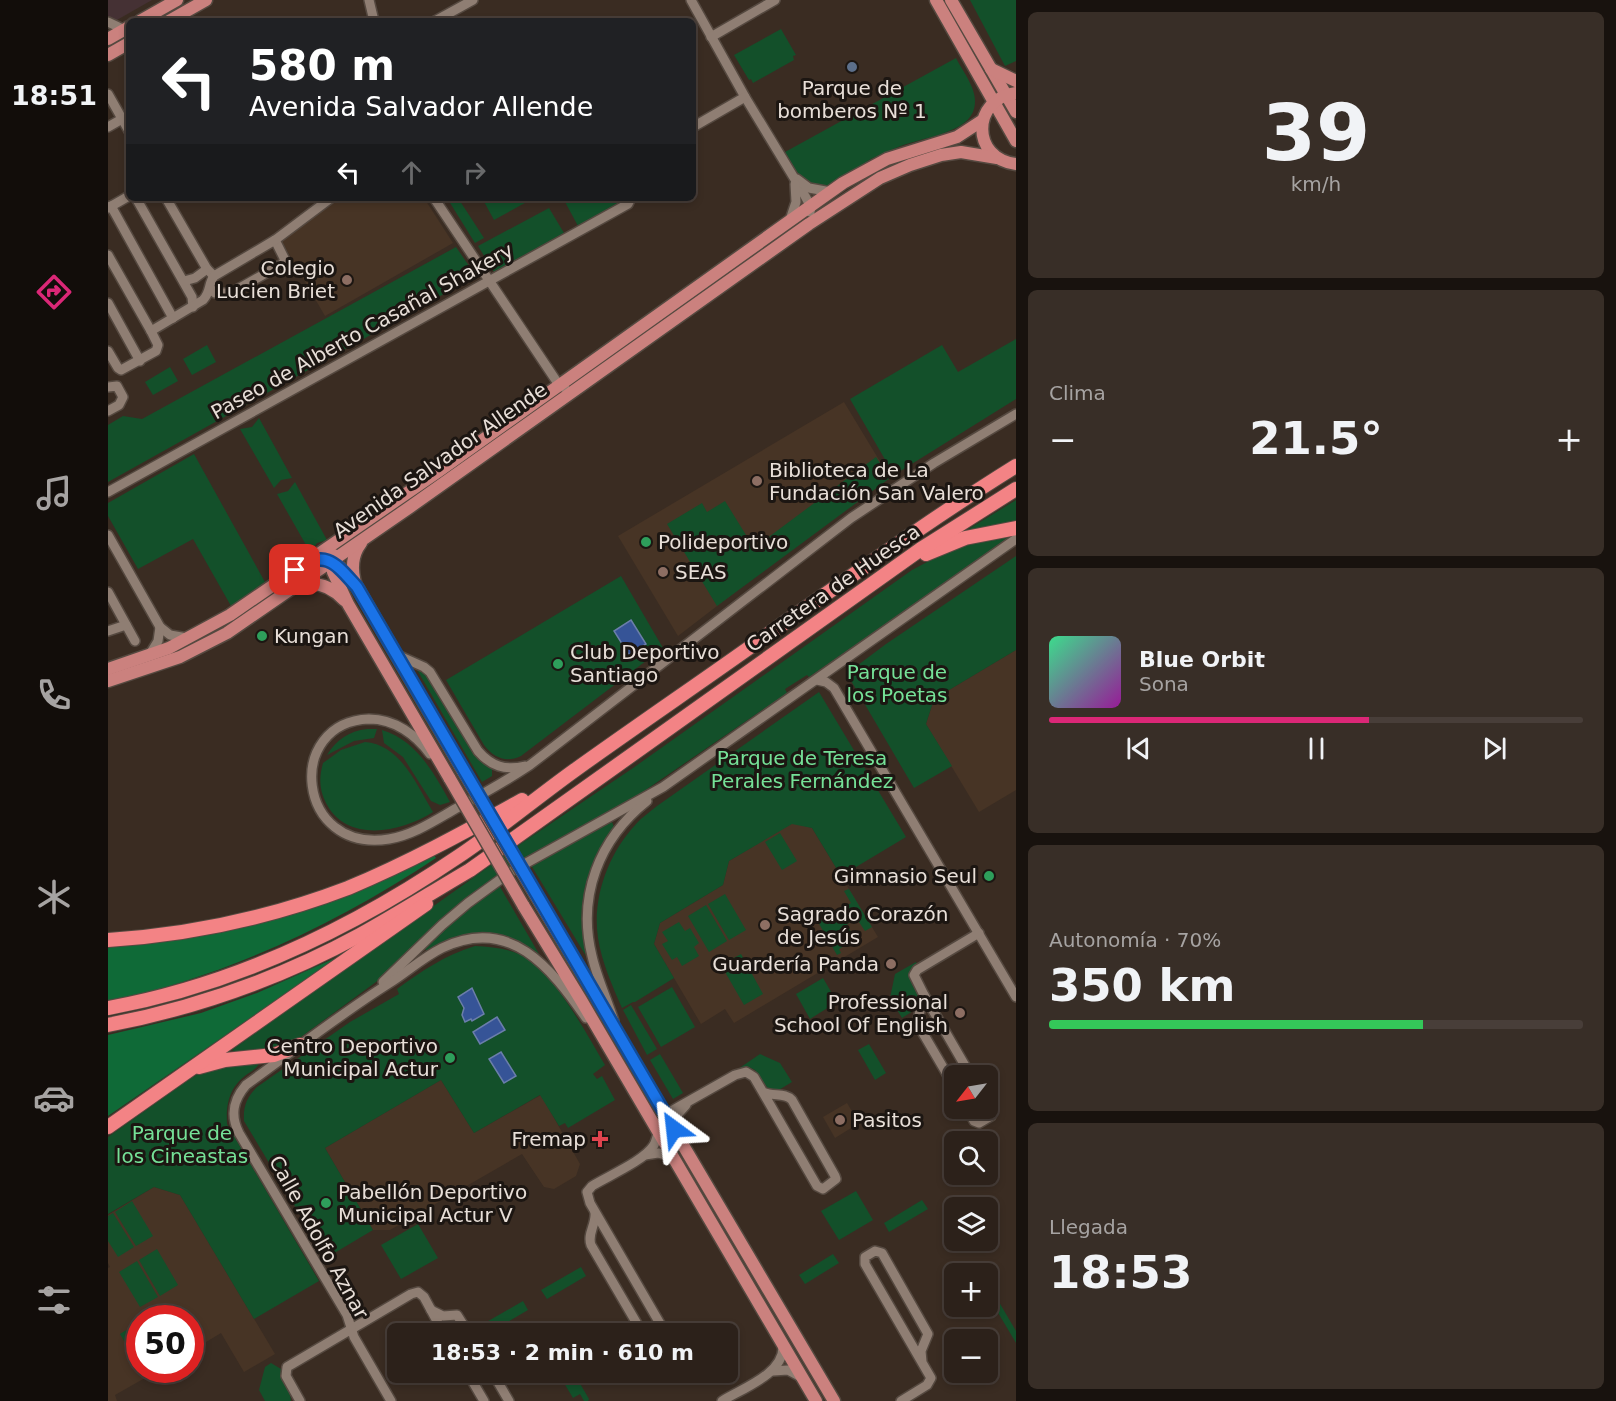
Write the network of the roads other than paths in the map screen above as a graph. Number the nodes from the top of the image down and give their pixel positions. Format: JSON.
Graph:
{"nodes":[{"id":1,"x":177,"y":0,"type":"edge"},
{"id":2,"x":206,"y":0,"type":"edge"},
{"id":3,"x":369,"y":0,"type":"edge"},
{"id":4,"x":473,"y":0,"type":"edge"},
{"id":5,"x":691,"y":0,"type":"edge"},
{"id":6,"x":775,"y":0,"type":"edge"},
{"id":7,"x":936,"y":0,"type":"edge"},
{"id":8,"x":951,"y":0,"type":"edge"},
{"id":9,"x":145,"y":18,"type":"edge"},
{"id":10,"x":173,"y":18,"type":"edge"},
{"id":11,"x":374,"y":18,"type":"edge"},
{"id":12,"x":440,"y":18,"type":"edge"},
{"id":13,"x":108,"y":22,"type":"edge"},
{"id":14,"x":126,"y":29,"type":"edge"},
{"id":15,"x":126,"y":31,"type":"edge"},
{"id":16,"x":711,"y":36,"type":"junction"},
{"id":17,"x":108,"y":39,"type":"edge"},
{"id":18,"x":126,"y":46,"type":"edge"},
{"id":19,"x":108,"y":55,"type":"edge"},
{"id":20,"x":991,"y":69,"type":"junction"},
{"id":21,"x":1016,"y":81,"type":"edge"},
{"id":22,"x":108,"y":94,"type":"edge"},
{"id":23,"x":1011,"y":94,"type":"edge"},
{"id":24,"x":745,"y":97,"type":"junction"},
{"id":25,"x":993,"y":102,"type":"junction"},
{"id":26,"x":1016,"y":112,"type":"edge"},
{"id":27,"x":122,"y":119,"type":"junction"},
{"id":28,"x":983,"y":120,"type":"junction"},
{"id":29,"x":696,"y":125,"type":"edge"},
{"id":30,"x":126,"y":126,"type":"edge"},
{"id":31,"x":108,"y":127,"type":"edge"},
{"id":32,"x":1016,"y":141,"type":"edge"},
{"id":33,"x":997,"y":158,"type":"junction"},
{"id":34,"x":1016,"y":164,"type":"edge"},
{"id":35,"x":791,"y":173,"type":"junction"},
{"id":36,"x":831,"y":192,"type":"junction"},
{"id":37,"x":126,"y":198,"type":"edge"},
{"id":38,"x":138,"y":201,"type":"edge"},
{"id":39,"x":168,"y":201,"type":"edge"},
{"id":40,"x":327,"y":201,"type":"edge"},
{"id":41,"x":437,"y":201,"type":"edge"},
{"id":42,"x":630,"y":201,"type":"edge"},
{"id":43,"x":110,"y":207,"type":"edge"},
{"id":44,"x":811,"y":207,"type":"junction"},
{"id":45,"x":787,"y":224,"type":"junction"},
{"id":46,"x":808,"y":224,"type":"junction"},
{"id":47,"x":275,"y":240,"type":"junction"},
{"id":48,"x":108,"y":255,"type":"edge"},
{"id":49,"x":721,"y":271,"type":"junction"},
{"id":50,"x":210,"y":273,"type":"junction"},
{"id":51,"x":489,"y":280,"type":"junction"},
{"id":52,"x":184,"y":281,"type":"junction"},
{"id":53,"x":724,"y":285,"type":"junction"},
{"id":54,"x":210,"y":288,"type":"junction"},
{"id":55,"x":108,"y":303,"type":"edge"},
{"id":56,"x":193,"y":307,"type":"junction"},
{"id":57,"x":174,"y":318,"type":"junction"},
{"id":58,"x":151,"y":331,"type":"junction"},
{"id":59,"x":108,"y":352,"type":"edge"},
{"id":60,"x":140,"y":361,"type":"junction"},
{"id":61,"x":559,"y":385,"type":"junction"},
{"id":62,"x":108,"y":387,"type":"edge"},
{"id":63,"x":572,"y":391,"type":"junction"},
{"id":64,"x":108,"y":411,"type":"edge"},
{"id":65,"x":1016,"y":414,"type":"edge"},
{"id":66,"x":1016,"y":466,"type":"edge"},
{"id":67,"x":1016,"y":489,"type":"edge"},
{"id":68,"x":108,"y":492,"type":"edge"},
{"id":69,"x":1016,"y":528,"type":"edge"},
{"id":70,"x":108,"y":535,"type":"edge"},
{"id":71,"x":345,"y":536,"type":"junction"},
{"id":72,"x":366,"y":536,"type":"junction"},
{"id":73,"x":1016,"y":539,"type":"edge"},
{"id":74,"x":332,"y":561,"type":"junction"},
{"id":75,"x":305,"y":562,"type":"junction"},
{"id":76,"x":880,"y":580,"type":"junction"},
{"id":77,"x":357,"y":587,"type":"junction"},
{"id":78,"x":293,"y":588,"type":"junction"},
{"id":79,"x":108,"y":592,"type":"edge"},
{"id":80,"x":348,"y":604,"type":"junction"},
{"id":81,"x":126,"y":625,"type":"junction"},
{"id":82,"x":162,"y":628,"type":"junction"},
{"id":83,"x":108,"y":631,"type":"edge"},
{"id":84,"x":190,"y":638,"type":"junction"},
{"id":85,"x":135,"y":641,"type":"dead end"},
{"id":86,"x":169,"y":648,"type":"junction"},
{"id":87,"x":395,"y":654,"type":"junction"},
{"id":88,"x":148,"y":656,"type":"junction"},
{"id":89,"x":842,"y":661,"type":"junction"},
{"id":90,"x":161,"y":664,"type":"junction"},
{"id":91,"x":108,"y":669,"type":"edge"},
{"id":92,"x":817,"y":680,"type":"junction"},
{"id":93,"x":108,"y":681,"type":"edge"},
{"id":94,"x":834,"y":688,"type":"junction"},
{"id":95,"x":530,"y":765,"type":"junction"},
{"id":96,"x":574,"y":771,"type":"junction"},
{"id":97,"x":449,"y":778,"type":"junction"},
{"id":98,"x":663,"y":787,"type":"junction"},
{"id":99,"x":470,"y":870,"type":"junction"},
{"id":100,"x":979,"y":933,"type":"junction"},
{"id":101,"x":108,"y":940,"type":"edge"},
{"id":102,"x":370,"y":995,"type":"junction"},
{"id":103,"x":924,"y":995,"type":"junction"},
{"id":104,"x":1016,"y":997,"type":"edge"},
{"id":105,"x":108,"y":1008,"type":"edge"},
{"id":106,"x":918,"y":1016,"type":"junction"},
{"id":107,"x":937,"y":1018,"type":"junction"},
{"id":108,"x":108,"y":1025,"type":"edge"},
{"id":109,"x":617,"y":1032,"type":"junction"},
{"id":110,"x":300,"y":1045,"type":"junction"},
{"id":111,"x":617,"y":1062,"type":"junction"},
{"id":112,"x":965,"y":1065,"type":"edge"},
{"id":113,"x":944,"y":1069,"type":"edge"},
{"id":114,"x":176,"y":1079,"type":"junction"},
{"id":115,"x":763,"y":1092,"type":"junction"},
{"id":116,"x":778,"y":1096,"type":"junction"},
{"id":117,"x":688,"y":1103,"type":"junction"},
{"id":118,"x":773,"y":1111,"type":"junction"},
{"id":119,"x":666,"y":1114,"type":"junction"},
{"id":120,"x":973,"y":1119,"type":"edge"},
{"id":121,"x":986,"y":1119,"type":"edge"},
{"id":122,"x":108,"y":1127,"type":"edge"},
{"id":123,"x":674,"y":1129,"type":"junction"},
{"id":124,"x":657,"y":1132,"type":"junction"},
{"id":125,"x":645,"y":1155,"type":"junction"},
{"id":126,"x":671,"y":1156,"type":"junction"},
{"id":127,"x":595,"y":1213,"type":"junction"},
{"id":128,"x":592,"y":1233,"type":"junction"},
{"id":129,"x":608,"y":1234,"type":"junction"},
{"id":130,"x":431,"y":1310,"type":"junction"},
{"id":131,"x":448,"y":1316,"type":"junction"},
{"id":132,"x":438,"y":1323,"type":"edge"},
{"id":133,"x":445,"y":1323,"type":"edge"},
{"id":134,"x":463,"y":1323,"type":"edge"},
{"id":135,"x":637,"y":1323,"type":"edge"},
{"id":136,"x":660,"y":1323,"type":"edge"},
{"id":137,"x":351,"y":1329,"type":"junction"},
{"id":138,"x":908,"y":1339,"type":"junction"},
{"id":139,"x":924,"y":1341,"type":"junction"},
{"id":140,"x":783,"y":1347,"type":"junction"},
{"id":141,"x":803,"y":1348,"type":"junction"},
{"id":142,"x":792,"y":1362,"type":"junction"},
{"id":143,"x":922,"y":1362,"type":"junction"},
{"id":144,"x":772,"y":1371,"type":"junction"},
{"id":145,"x":802,"y":1378,"type":"junction"},
{"id":146,"x":473,"y":1383,"type":"edge"},
{"id":147,"x":498,"y":1383,"type":"edge"},
{"id":148,"x":294,"y":1397,"type":"edge"},
{"id":149,"x":300,"y":1401,"type":"edge"},
{"id":150,"x":392,"y":1401,"type":"edge"},
{"id":151,"x":484,"y":1401,"type":"edge"},
{"id":152,"x":509,"y":1401,"type":"edge"},
{"id":153,"x":722,"y":1401,"type":"edge"},
{"id":154,"x":816,"y":1401,"type":"edge"},
{"id":155,"x":834,"y":1401,"type":"edge"},
{"id":156,"x":901,"y":1401,"type":"edge"}],
"edges":[{"from":1,"to":9,"type":"main road"},
{"from":2,"to":10,"type":"main road"},
{"from":3,"to":11,"type":"street"},
{"from":4,"to":12,"type":"street"},
{"from":5,"to":16,"type":"street"},
{"from":6,"to":16,"type":"street"},
{"from":7,"to":25,"type":"main road"},
{"from":8,"to":20,"type":"main road"},
{"from":13,"to":14,"type":"street"},
{"from":15,"to":17,"type":"main road"},
{"from":16,"to":24,"type":"street"},
{"from":18,"to":19,"type":"main road"},
{"from":20,"to":21,"type":"main road"},
{"from":20,"to":23,"type":"main road"},
{"from":22,"to":27,"type":"street"},
{"from":23,"to":25,"type":"main road"},
{"from":23,"to":26,"type":"main road"},
{"from":24,"to":29,"type":"street"},
{"from":24,"to":35,"type":"street"},
{"from":25,"to":28,"type":"main road"},
{"from":25,"to":32,"type":"main road"},
{"from":27,"to":30,"type":"street"},
{"from":27,"to":31,"type":"street"},
{"from":28,"to":33,"type":"main road"},
{"from":28,"to":36,"type":"main road","name":"Avenida Salvador Allende"},
{"from":33,"to":34,"type":"main road","name":"Avenida Salvador Allende"},
{"from":33,"to":46,"type":"main road","name":"Avenida Salvador Allende"},
{"from":35,"to":36,"type":"street"},
{"from":35,"to":44,"type":"street"},
{"from":35,"to":45,"type":"street"},
{"from":36,"to":44,"type":"main road","name":"Avenida Salvador Allende"},
{"from":37,"to":43,"type":"street"},
{"from":38,"to":52,"type":"street"},
{"from":39,"to":50,"type":"street"},
{"from":40,"to":47,"type":"street"},
{"from":41,"to":51,"type":"street"},
{"from":42,"to":51,"type":"street","name":"Paseo de Alberto Casañal Shakery"},
{"from":43,"to":57,"type":"street"},
{"from":44,"to":45,"type":"main road","name":"Avenida Salvador Allende"},
{"from":44,"to":46,"type":"street"},
{"from":45,"to":49,"type":"main road","name":"Avenida Salvador Allende"},
{"from":46,"to":53,"type":"main road","name":"Avenida Salvador Allende"},
{"from":47,"to":50,"type":"street"},
{"from":47,"to":54,"type":"street"},
{"from":48,"to":58,"type":"street"},
{"from":49,"to":53,"type":"street"},
{"from":49,"to":61,"type":"main road","name":"Avenida Salvador Allende"},
{"from":50,"to":52,"type":"street"},
{"from":50,"to":54,"type":"street"},
{"from":51,"to":61,"type":"street"},
{"from":51,"to":68,"type":"street","name":"Paseo de Alberto Casañal Shakery"},
{"from":52,"to":56,"type":"street"},
{"from":53,"to":63,"type":"main road","name":"Avenida Salvador Allende"},
{"from":54,"to":56,"type":"street"},
{"from":55,"to":60,"type":"street"},
{"from":56,"to":57,"type":"street"},
{"from":57,"to":58,"type":"street"},
{"from":58,"to":60,"type":"street"},
{"from":59,"to":60,"type":"street"},
{"from":61,"to":63,"type":"street","name":"Avenida Salvador Allende"},
{"from":61,"to":71,"type":"main road","name":"Avenida Salvador Allende"},
{"from":62,"to":64,"type":"street"},
{"from":63,"to":72,"type":"main road","name":"Avenida Salvador Allende"},
{"from":65,"to":95,"type":"street"},
{"from":66,"to":96,"type":"highway","name":"Carretera de Huesca"},
{"from":67,"to":76,"type":"highway","name":"Carretera de Huesca"},
{"from":69,"to":76,"type":"highway"},
{"from":70,"to":82,"type":"street"},
{"from":71,"to":74,"type":"main road","name":"Avenida Salvador Allende"},
{"from":71,"to":75,"type":"main road","name":"Avenida Salvador Allende"},
{"from":72,"to":74,"type":"main road","name":"Avenida Salvador Allende"},
{"from":72,"to":77,"type":"main road"},
{"from":73,"to":89,"type":"street"},
{"from":74,"to":75,"type":"main road","name":"Avenida Salvador Allende"},
{"from":74,"to":77,"type":"main road"},
{"from":74,"to":78,"type":"main road","name":"Avenida Salvador Allende"},
{"from":74,"to":80,"type":"main road"},
{"from":75,"to":84,"type":"main road","name":"Avenida Salvador Allende"},
{"from":76,"to":99,"type":"highway","name":"Carretera de Huesca"},
{"from":77,"to":87,"type":"main road"},
{"from":78,"to":80,"type":"main road"},
{"from":78,"to":90,"type":"main road","name":"Avenida Salvador Allende"},
{"from":79,"to":81,"type":"street"},
{"from":80,"to":97,"type":"main road"},
{"from":81,"to":83,"type":"street"},
{"from":81,"to":85,"type":"street"},
{"from":82,"to":84,"type":"street"},
{"from":82,"to":86,"type":"street"},
{"from":82,"to":88,"type":"street"},
{"from":84,"to":86,"type":"main road","name":"Avenida Salvador Allende"},
{"from":86,"to":88,"type":"main road","name":"Avenida Salvador Allende"},
{"from":86,"to":90,"type":"street"},
{"from":87,"to":95,"type":"street"},
{"from":87,"to":109,"type":"main road","bridge":true},
{"from":88,"to":91,"type":"main road","name":"Avenida Salvador Allende"},
{"from":89,"to":92,"type":"street"},
{"from":89,"to":94,"type":"street"},
{"from":90,"to":93,"type":"main road","name":"Avenida Salvador Allende"},
{"from":92,"to":94,"type":"street"},
{"from":92,"to":98,"type":"street"},
{"from":94,"to":100,"type":"street"},
{"from":95,"to":97,"type":"street"},
{"from":96,"to":101,"type":"highway"},
{"from":96,"to":105,"type":"highway","name":"Carretera de Huesca"},
{"from":97,"to":111,"type":"main road","bridge":true},
{"from":98,"to":102,"type":"street"},
{"from":98,"to":109,"type":"street"},
{"from":99,"to":108,"type":"highway","name":"Carretera de Huesca"},
{"from":99,"to":114,"type":"highway"},
{"from":100,"to":103,"type":"street"},
{"from":100,"to":104,"type":"street"},
{"from":102,"to":110,"type":"street"},
{"from":102,"to":111,"type":"street"},
{"from":103,"to":106,"type":"street"},
{"from":103,"to":107,"type":"street"},
{"from":106,"to":107,"type":"street"},
{"from":106,"to":113,"type":"street"},
{"from":107,"to":112,"type":"street"},
{"from":109,"to":119,"type":"main road"},
{"from":110,"to":114,"type":"highway"},
{"from":110,"to":137,"type":"street","name":"Calle Adolfo Aznar"},
{"from":111,"to":124,"type":"main road"},
{"from":114,"to":122,"type":"highway"},
{"from":115,"to":116,"type":"street"},
{"from":115,"to":117,"type":"street"},
{"from":115,"to":118,"type":"street"},
{"from":116,"to":118,"type":"street"},
{"from":116,"to":118,"type":"street"},
{"from":117,"to":119,"type":"street"},
{"from":117,"to":123,"type":"street"},
{"from":119,"to":123,"type":"main road"},
{"from":119,"to":124,"type":"street"},
{"from":120,"to":121,"type":"street"},
{"from":123,"to":141,"type":"main road"},
{"from":124,"to":125,"type":"street"},
{"from":124,"to":126,"type":"main road"},
{"from":125,"to":126,"type":"street"},
{"from":125,"to":127,"type":"street"},
{"from":126,"to":140,"type":"main road"},
{"from":127,"to":128,"type":"street"},
{"from":127,"to":129,"type":"street"},
{"from":128,"to":129,"type":"street"},
{"from":128,"to":135,"type":"street"},
{"from":129,"to":136,"type":"street"},
{"from":130,"to":131,"type":"street"},
{"from":130,"to":132,"type":"street"},
{"from":130,"to":137,"type":"street"},
{"from":131,"to":133,"type":"street"},
{"from":131,"to":134,"type":"street"},
{"from":137,"to":148,"type":"street"},
{"from":137,"to":150,"type":"street","name":"Calle Adolfo Aznar"},
{"from":138,"to":139,"type":"street"},
{"from":138,"to":139,"type":"street"},
{"from":138,"to":143,"type":"street"},
{"from":139,"to":143,"type":"street"},
{"from":140,"to":142,"type":"main road"},
{"from":140,"to":144,"type":"street"},
{"from":141,"to":142,"type":"street"},
{"from":141,"to":155,"type":"main road"},
{"from":142,"to":144,"type":"street"},
{"from":142,"to":145,"type":"main road"},
{"from":143,"to":156,"type":"street"},
{"from":144,"to":145,"type":"street"},
{"from":144,"to":153,"type":"street"},
{"from":145,"to":154,"type":"main road"},
{"from":146,"to":151,"type":"street"},
{"from":147,"to":152,"type":"street"},
{"from":148,"to":149,"type":"street"}]}
